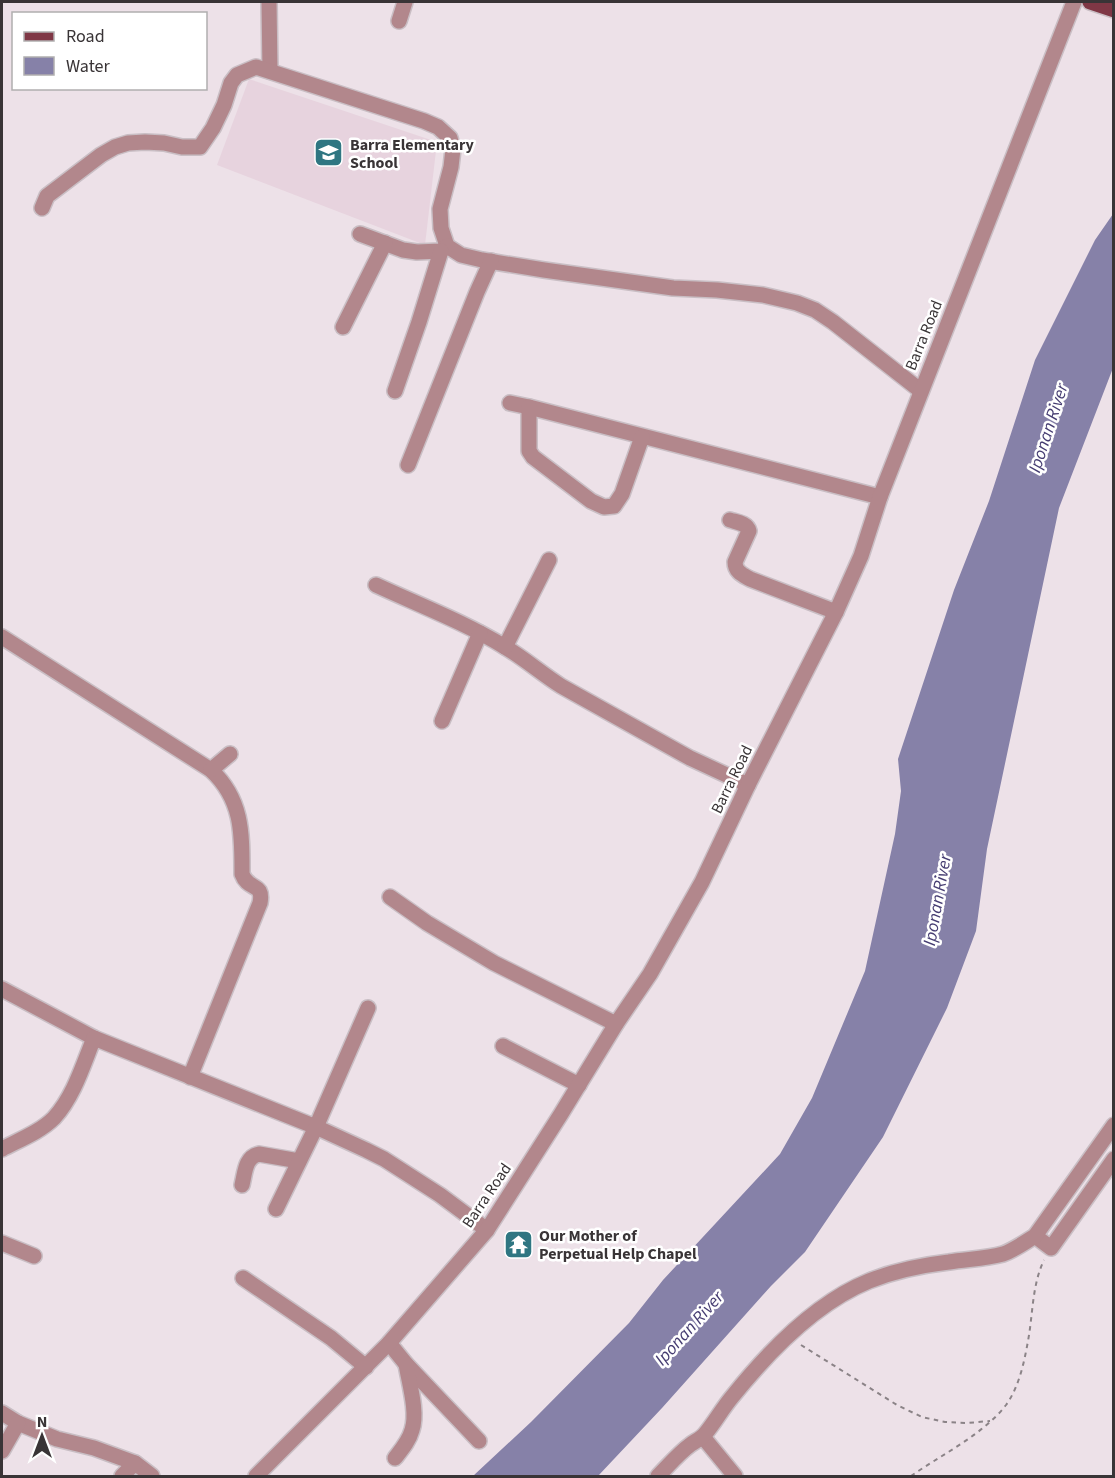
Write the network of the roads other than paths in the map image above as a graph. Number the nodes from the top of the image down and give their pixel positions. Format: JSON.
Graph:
{"nodes":[{"id":1,"x":269,"y":2,"type":"edge"},
{"id":2,"x":405,"y":2,"type":"edge"},
{"id":3,"x":1074,"y":2,"type":"edge"},
{"id":4,"x":1089,"y":2,"type":"edge"},
{"id":5,"x":1113,"y":10,"type":"edge"},
{"id":6,"x":399,"y":21,"type":"dead end"},
{"id":7,"x":270,"y":71,"type":"junction"},
{"id":8,"x":42,"y":208,"type":"dead end"},
{"id":9,"x":360,"y":234,"type":"dead end"},
{"id":10,"x":386,"y":243,"type":"junction"},
{"id":11,"x":444,"y":248,"type":"junction"},
{"id":12,"x":491,"y":261,"type":"junction"},
{"id":13,"x":344,"y":327,"type":"dead end"},
{"id":14,"x":394,"y":391,"type":"dead end"},
{"id":15,"x":921,"y":391,"type":"junction"},
{"id":16,"x":510,"y":403,"type":"dead end"},
{"id":17,"x":529,"y":407,"type":"junction"},
{"id":18,"x":642,"y":437,"type":"junction"},
{"id":19,"x":408,"y":465,"type":"dead end"},
{"id":20,"x":880,"y":497,"type":"junction"},
{"id":21,"x":730,"y":520,"type":"dead end"},
{"id":22,"x":549,"y":560,"type":"dead end"},
{"id":23,"x":376,"y":585,"type":"dead end"},
{"id":24,"x":836,"y":612,"type":"junction"},
{"id":25,"x":480,"y":633,"type":"junction"},
{"id":26,"x":2,"y":637,"type":"edge"},
{"id":27,"x":505,"y":647,"type":"junction"},
{"id":28,"x":442,"y":721,"type":"dead end"},
{"id":29,"x":230,"y":754,"type":"dead end"},
{"id":30,"x":211,"y":770,"type":"junction"},
{"id":31,"x":748,"y":785,"type":"junction"},
{"id":32,"x":390,"y":897,"type":"dead end"},
{"id":33,"x":2,"y":989,"type":"edge"},
{"id":34,"x":368,"y":1008,"type":"dead end"},
{"id":35,"x":616,"y":1024,"type":"junction"},
{"id":36,"x":94,"y":1038,"type":"junction"},
{"id":37,"x":503,"y":1046,"type":"dead end"},
{"id":38,"x":190,"y":1077,"type":"junction"},
{"id":39,"x":579,"y":1085,"type":"junction"},
{"id":40,"x":1113,"y":1125,"type":"edge"},
{"id":41,"x":316,"y":1127,"type":"junction"},
{"id":42,"x":2,"y":1149,"type":"edge"},
{"id":43,"x":1113,"y":1159,"type":"edge"},
{"id":44,"x":299,"y":1161,"type":"junction"},
{"id":45,"x":242,"y":1185,"type":"dead end"},
{"id":46,"x":276,"y":1209,"type":"dead end"},
{"id":47,"x":487,"y":1230,"type":"junction"},
{"id":48,"x":1035,"y":1236,"type":"junction"},
{"id":49,"x":2,"y":1243,"type":"edge"},
{"id":50,"x":34,"y":1256,"type":"dead end"},
{"id":51,"x":243,"y":1278,"type":"dead end"},
{"id":52,"x":389,"y":1342,"type":"junction"},
{"id":53,"x":406,"y":1364,"type":"junction"},
{"id":54,"x":366,"y":1367,"type":"junction"},
{"id":55,"x":2,"y":1413,"type":"edge"},
{"id":56,"x":18,"y":1423,"type":"junction"},
{"id":57,"x":703,"y":1437,"type":"junction"},
{"id":58,"x":479,"y":1441,"type":"dead end"},
{"id":59,"x":2,"y":1451,"type":"edge"},
{"id":60,"x":394,"y":1458,"type":"dead end"},
{"id":61,"x":135,"y":1463,"type":"junction"},
{"id":62,"x":122,"y":1476,"type":"edge"},
{"id":63,"x":152,"y":1476,"type":"edge"},
{"id":64,"x":256,"y":1476,"type":"edge"},
{"id":65,"x":658,"y":1476,"type":"edge"},
{"id":66,"x":735,"y":1476,"type":"edge"}],
"edges":[{"from":1,"to":7,"type":"street"},
{"from":2,"to":6,"type":"street"},
{"from":3,"to":15,"type":"street","name":"Barra Road"},
{"from":4,"to":5,"type":"main road"},
{"from":7,"to":8,"type":"street"},
{"from":7,"to":11,"type":"street"},
{"from":9,"to":10,"type":"street"},
{"from":10,"to":11,"type":"street"},
{"from":10,"to":13,"type":"street"},
{"from":11,"to":12,"type":"street"},
{"from":11,"to":14,"type":"street"},
{"from":12,"to":15,"type":"street"},
{"from":12,"to":19,"type":"street"},
{"from":15,"to":20,"type":"street","name":"Barra Road"},
{"from":16,"to":17,"type":"street"},
{"from":17,"to":18,"type":"street"},
{"from":17,"to":18,"type":"street"},
{"from":18,"to":20,"type":"street"},
{"from":20,"to":24,"type":"street","name":"Barra Road"},
{"from":21,"to":24,"type":"street"},
{"from":22,"to":27,"type":"street"},
{"from":23,"to":25,"type":"street"},
{"from":24,"to":31,"type":"street","name":"Barra Road"},
{"from":25,"to":27,"type":"street"},
{"from":25,"to":28,"type":"street"},
{"from":26,"to":30,"type":"street"},
{"from":27,"to":31,"type":"street"},
{"from":29,"to":30,"type":"street"},
{"from":30,"to":38,"type":"street"},
{"from":31,"to":35,"type":"street","name":"Barra Road"},
{"from":32,"to":35,"type":"street"},
{"from":33,"to":36,"type":"street"},
{"from":34,"to":41,"type":"street"},
{"from":35,"to":39,"type":"street","name":"Barra Road"},
{"from":36,"to":38,"type":"street"},
{"from":36,"to":42,"type":"street"},
{"from":37,"to":39,"type":"street"},
{"from":38,"to":41,"type":"street"},
{"from":39,"to":47,"type":"street","name":"Barra Road"},
{"from":40,"to":48,"type":"street"},
{"from":41,"to":44,"type":"street"},
{"from":41,"to":47,"type":"street"},
{"from":43,"to":48,"type":"street"},
{"from":44,"to":45,"type":"street"},
{"from":44,"to":46,"type":"street"},
{"from":47,"to":52,"type":"street","name":"Barra Road"},
{"from":48,"to":57,"type":"street"},
{"from":49,"to":50,"type":"street"},
{"from":51,"to":54,"type":"street"},
{"from":52,"to":53,"type":"street"},
{"from":52,"to":54,"type":"street","name":"Barra Road"},
{"from":53,"to":58,"type":"street"},
{"from":53,"to":60,"type":"street"},
{"from":54,"to":64,"type":"street","name":"Barra Road"},
{"from":55,"to":56,"type":"street"},
{"from":56,"to":59,"type":"street"},
{"from":56,"to":61,"type":"street"},
{"from":57,"to":65,"type":"street"},
{"from":57,"to":66,"type":"street"},
{"from":61,"to":62,"type":"street"},
{"from":61,"to":63,"type":"street"}]}
